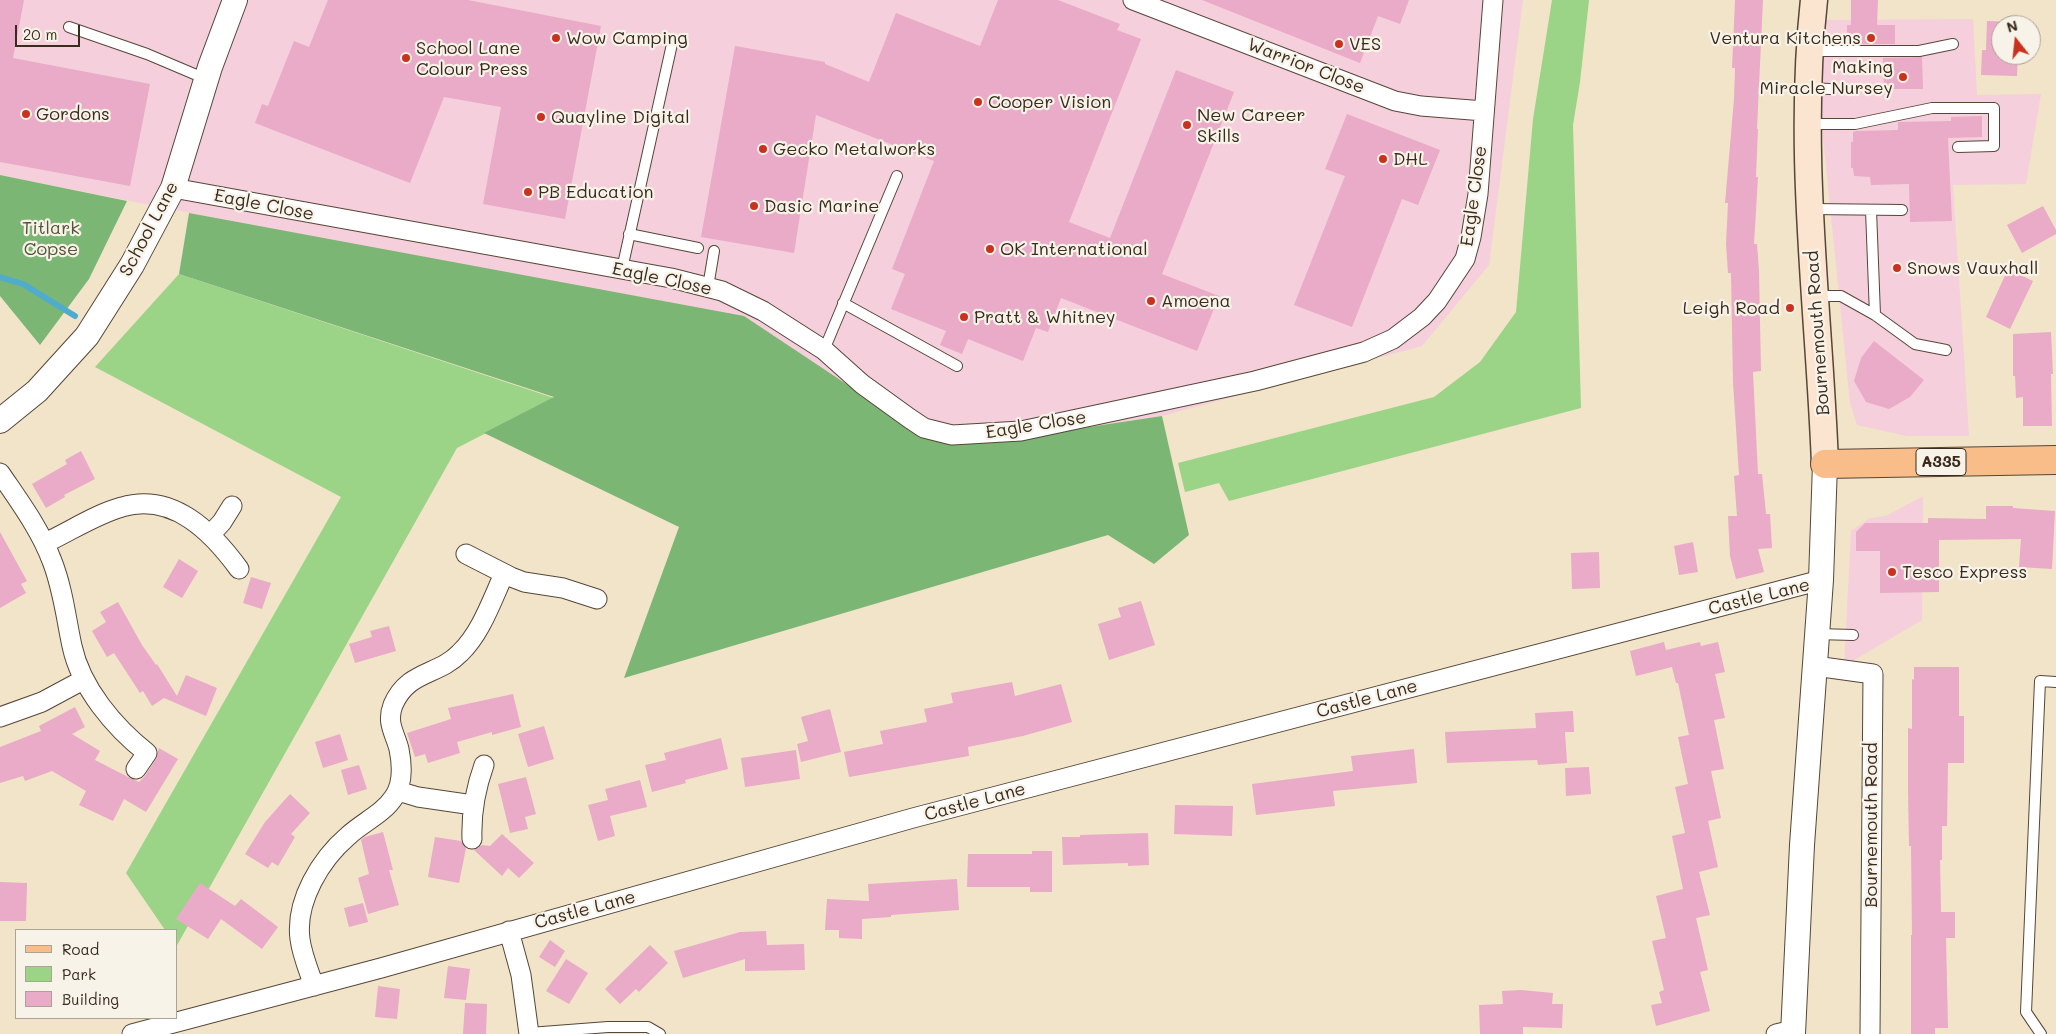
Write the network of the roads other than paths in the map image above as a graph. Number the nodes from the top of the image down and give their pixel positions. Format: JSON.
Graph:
{"nodes":[{"id":1,"x":235,"y":0,"type":"edge"},
{"id":2,"x":1133,"y":0,"type":"edge"},
{"id":3,"x":1493,"y":0,"type":"edge"},
{"id":4,"x":1814,"y":0,"type":"edge"},
{"id":5,"x":69,"y":27,"type":"dead end"},
{"id":6,"x":672,"y":44,"type":"dead end"},
{"id":7,"x":1953,"y":44,"type":"dead end"},
{"id":8,"x":1808,"y":51,"type":"junction"},
{"id":9,"x":206,"y":79,"type":"junction"},
{"id":10,"x":1484,"y":111,"type":"junction"},
{"id":11,"x":1807,"y":124,"type":"junction"},
{"id":12,"x":1958,"y":147,"type":"dead end"},
{"id":13,"x":897,"y":176,"type":"dead end"},
{"id":14,"x":173,"y":188,"type":"junction"},
{"id":15,"x":1810,"y":209,"type":"junction"},
{"id":16,"x":1871,"y":210,"type":"junction"},
{"id":17,"x":1902,"y":210,"type":"dead end"},
{"id":18,"x":629,"y":234,"type":"junction"},
{"id":19,"x":698,"y":248,"type":"dead end"},
{"id":20,"x":714,"y":251,"type":"dead end"},
{"id":21,"x":622,"y":269,"type":"junction"},
{"id":22,"x":708,"y":287,"type":"junction"},
{"id":23,"x":1816,"y":296,"type":"junction"},
{"id":24,"x":843,"y":303,"type":"junction"},
{"id":25,"x":1875,"y":315,"type":"junction"},
{"id":26,"x":824,"y":350,"type":"junction"},
{"id":27,"x":1946,"y":350,"type":"dead end"},
{"id":28,"x":957,"y":366,"type":"dead end"},
{"id":29,"x":0,"y":421,"type":"edge"},
{"id":30,"x":2056,"y":460,"type":"edge"},
{"id":31,"x":1825,"y":464,"type":"junction"},
{"id":32,"x":0,"y":473,"type":"edge"},
{"id":33,"x":232,"y":506,"type":"dead end"},
{"id":34,"x":211,"y":534,"type":"junction"},
{"id":35,"x":45,"y":543,"type":"junction"},
{"id":36,"x":466,"y":554,"type":"dead end"},
{"id":37,"x":239,"y":569,"type":"dead end"},
{"id":38,"x":504,"y":574,"type":"junction"},
{"id":39,"x":1821,"y":580,"type":"junction"},
{"id":40,"x":597,"y":599,"type":"dead end"},
{"id":41,"x":1817,"y":634,"type":"junction"},
{"id":42,"x":1853,"y":635,"type":"dead end"},
{"id":43,"x":1814,"y":666,"type":"junction"},
{"id":44,"x":83,"y":680,"type":"junction"},
{"id":45,"x":2056,"y":682,"type":"edge"},
{"id":46,"x":0,"y":716,"type":"edge"},
{"id":47,"x":484,"y":765,"type":"dead end"},
{"id":48,"x":136,"y":769,"type":"dead end"},
{"id":49,"x":398,"y":790,"type":"junction"},
{"id":50,"x":473,"y":805,"type":"junction"},
{"id":51,"x":472,"y":839,"type":"dead end"},
{"id":52,"x":509,"y":931,"type":"junction"},
{"id":53,"x":314,"y":986,"type":"junction"},
{"id":54,"x":1788,"y":1033,"type":"edge"},
{"id":55,"x":132,"y":1034,"type":"edge"},
{"id":56,"x":529,"y":1034,"type":"edge"},
{"id":57,"x":660,"y":1034,"type":"edge"},
{"id":58,"x":1870,"y":1034,"type":"edge"},
{"id":59,"x":2041,"y":1034,"type":"edge"}],
"edges":[{"from":1,"to":9,"type":"street","name":"School Lane"},
{"from":2,"to":10,"type":"street","name":"Warrior Close"},
{"from":3,"to":10,"type":"street","name":"Eagle Close"},
{"from":4,"to":8,"type":"main road","name":"Bournemouth Road"},
{"from":5,"to":9,"type":"lane"},
{"from":6,"to":18,"type":"lane"},
{"from":7,"to":8,"type":"lane"},
{"from":8,"to":11,"type":"main road","name":"Bournemouth Road"},
{"from":9,"to":14,"type":"street","name":"School Lane"},
{"from":10,"to":26,"type":"street","name":"Eagle Close"},
{"from":11,"to":12,"type":"lane"},
{"from":11,"to":15,"type":"main road","name":"Bournemouth Road"},
{"from":13,"to":24,"type":"lane"},
{"from":14,"to":21,"type":"street","name":"Eagle Close"},
{"from":14,"to":29,"type":"street","name":"School Lane"},
{"from":15,"to":16,"type":"lane"},
{"from":15,"to":23,"type":"main road","name":"Bournemouth Road"},
{"from":16,"to":17,"type":"lane"},
{"from":16,"to":25,"type":"lane"},
{"from":18,"to":19,"type":"lane"},
{"from":18,"to":21,"type":"lane"},
{"from":20,"to":22,"type":"lane"},
{"from":21,"to":22,"type":"street","name":"Eagle Close"},
{"from":22,"to":26,"type":"street","name":"Eagle Close"},
{"from":23,"to":25,"type":"lane"},
{"from":23,"to":31,"type":"main road","name":"Bournemouth Road"},
{"from":24,"to":26,"type":"lane"},
{"from":24,"to":28,"type":"lane"},
{"from":25,"to":27,"type":"lane"},
{"from":30,"to":31,"type":"main road","number":"A335"},
{"from":31,"to":39,"type":"street","name":"Bournemouth Road"},
{"from":32,"to":35,"type":"street"},
{"from":33,"to":34,"type":"street"},
{"from":34,"to":35,"type":"street"},
{"from":34,"to":37,"type":"street"},
{"from":35,"to":44,"type":"street"},
{"from":36,"to":38,"type":"street"},
{"from":38,"to":40,"type":"street"},
{"from":38,"to":49,"type":"street"},
{"from":39,"to":41,"type":"street","name":"Bournemouth Road"},
{"from":39,"to":52,"type":"street","name":"Castle Lane"},
{"from":41,"to":42,"type":"lane"},
{"from":41,"to":43,"type":"street","name":"Bournemouth Road"},
{"from":43,"to":54,"type":"street","name":"Bournemouth Road"},
{"from":43,"to":58,"type":"street","name":"Bournemouth Road"},
{"from":44,"to":46,"type":"street"},
{"from":44,"to":48,"type":"street"},
{"from":45,"to":59,"type":"lane"},
{"from":47,"to":50,"type":"street"},
{"from":49,"to":50,"type":"street"},
{"from":49,"to":53,"type":"street"},
{"from":50,"to":51,"type":"street"},
{"from":52,"to":53,"type":"street","name":"Castle Lane"},
{"from":52,"to":56,"type":"street"},
{"from":53,"to":55,"type":"street","name":"Castle Lane"},
{"from":56,"to":57,"type":"lane"}]}
